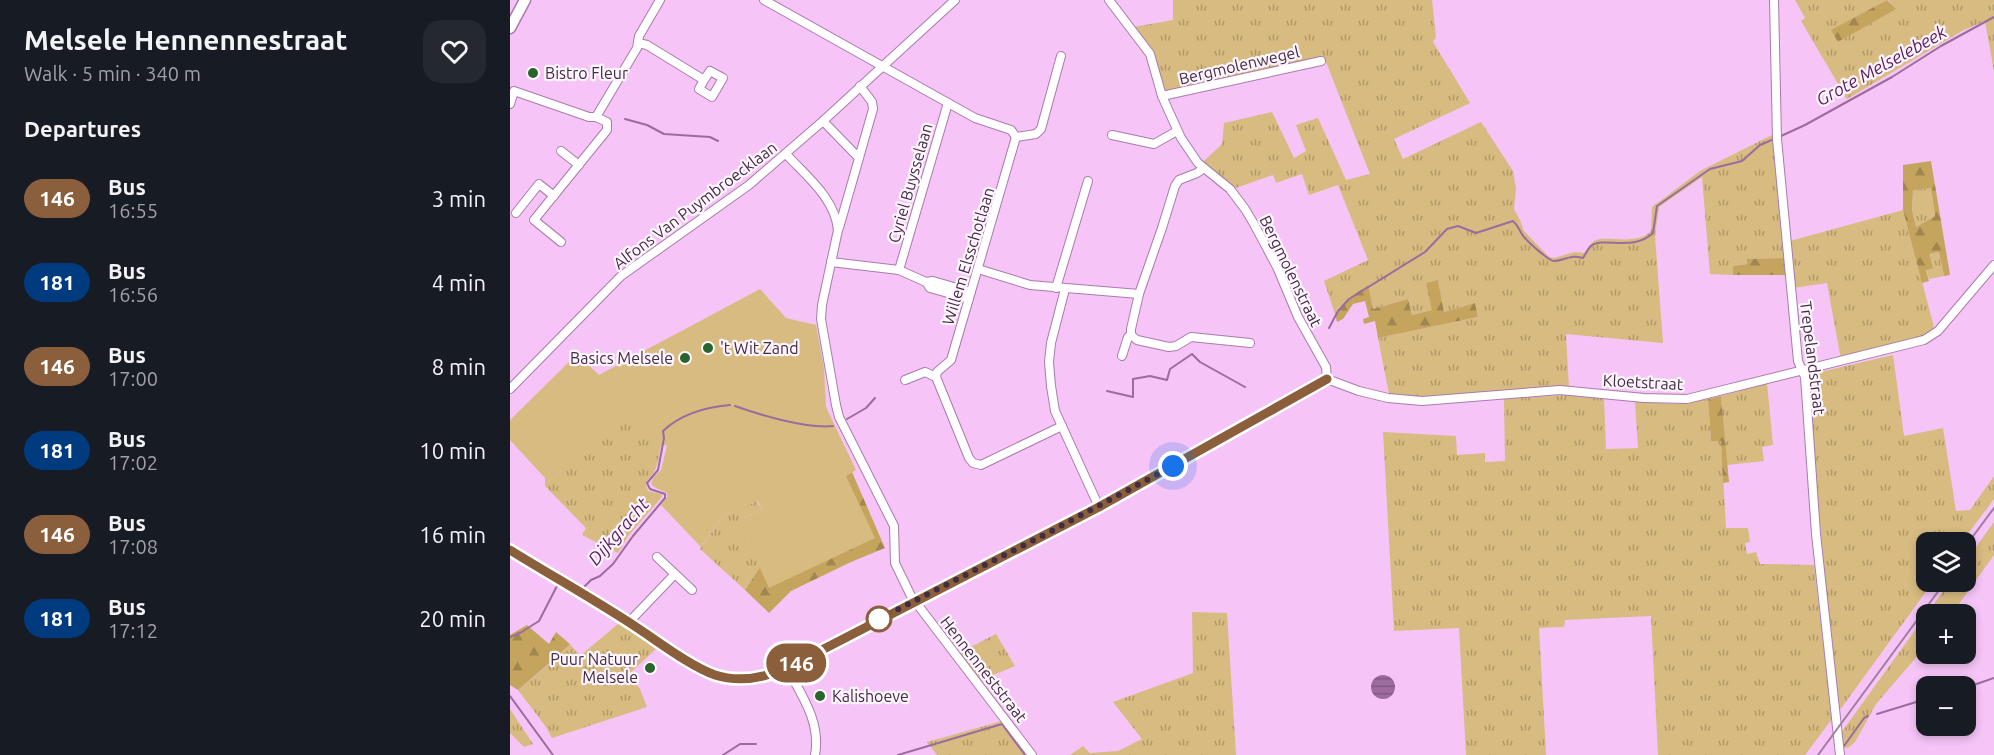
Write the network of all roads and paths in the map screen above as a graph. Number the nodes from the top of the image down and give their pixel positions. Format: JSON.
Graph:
{"nodes":[{"id":1,"x":525,"y":0,"type":"edge"},
{"id":2,"x":660,"y":0,"type":"edge"},
{"id":3,"x":764,"y":0,"type":"edge"},
{"id":4,"x":955,"y":0,"type":"edge"},
{"id":5,"x":1109,"y":0,"type":"edge"},
{"id":6,"x":1774,"y":0,"type":"edge"},
{"id":7,"x":510,"y":28,"type":"edge"},
{"id":8,"x":638,"y":42,"type":"junction"},
{"id":9,"x":1061,"y":56,"type":"dead end"},
{"id":10,"x":1321,"y":61,"type":"dead end"},
{"id":11,"x":883,"y":66,"type":"junction"},
{"id":12,"x":704,"y":80,"type":"dead end"},
{"id":13,"x":860,"y":86,"type":"junction"},
{"id":14,"x":1162,"y":96,"type":"junction"},
{"id":15,"x":510,"y":104,"type":"edge"},
{"id":16,"x":948,"y":104,"type":"junction"},
{"id":17,"x":596,"y":117,"type":"junction"},
{"id":18,"x":823,"y":121,"type":"junction"},
{"id":19,"x":1177,"y":131,"type":"junction"},
{"id":20,"x":1112,"y":135,"type":"dead end"},
{"id":21,"x":1017,"y":137,"type":"junction"},
{"id":22,"x":561,"y":151,"type":"dead end"},
{"id":23,"x":786,"y":154,"type":"junction"},
{"id":24,"x":859,"y":158,"type":"junction"},
{"id":25,"x":579,"y":165,"type":"junction"},
{"id":26,"x":1204,"y":168,"type":"junction"},
{"id":27,"x":1088,"y":181,"type":"dead end"},
{"id":28,"x":554,"y":196,"type":"junction"},
{"id":29,"x":848,"y":198,"type":"junction"},
{"id":30,"x":831,"y":205,"type":"junction"},
{"id":31,"x":516,"y":213,"type":"dead end"},
{"id":32,"x":838,"y":230,"type":"junction"},
{"id":33,"x":561,"y":242,"type":"dead end"},
{"id":34,"x":831,"y":262,"type":"junction"},
{"id":35,"x":1994,"y":265,"type":"edge"},
{"id":36,"x":978,"y":269,"type":"junction"},
{"id":37,"x":898,"y":270,"type":"junction"},
{"id":38,"x":1060,"y":289,"type":"junction"},
{"id":39,"x":1139,"y":294,"type":"junction"},
{"id":40,"x":970,"y":296,"type":"junction"},
{"id":41,"x":1131,"y":335,"type":"junction"},
{"id":42,"x":1250,"y":343,"type":"dead end"},
{"id":43,"x":1122,"y":356,"type":"dead end"},
{"id":44,"x":1802,"y":371,"type":"junction"},
{"id":45,"x":936,"y":377,"type":"junction"},
{"id":46,"x":1327,"y":379,"type":"junction"},
{"id":47,"x":905,"y":380,"type":"dead end"},
{"id":48,"x":510,"y":388,"type":"edge"},
{"id":49,"x":1062,"y":426,"type":"junction"},
{"id":50,"x":1099,"y":507,"type":"junction"},
{"id":51,"x":510,"y":550,"type":"edge"},
{"id":52,"x":657,"y":557,"type":"dead end"},
{"id":53,"x":675,"y":574,"type":"junction"},
{"id":54,"x":692,"y":590,"type":"dead end"},
{"id":55,"x":914,"y":601,"type":"junction"},
{"id":56,"x":629,"y":622,"type":"junction"},
{"id":57,"x":787,"y":668,"type":"junction"},
{"id":58,"x":814,"y":755,"type":"edge"},
{"id":59,"x":1032,"y":755,"type":"edge"},
{"id":60,"x":1840,"y":755,"type":"edge"}],
"edges":[{"from":1,"to":7,"type":"main road"},
{"from":2,"to":8,"type":"street"},
{"from":3,"to":11,"type":"street"},
{"from":4,"to":11,"type":"street","name":"Alfons Van Puymbroecklaan"},
{"from":5,"to":14,"type":"street","name":"Bergmolenstraat"},
{"from":6,"to":44,"type":"street","name":"Trepelandstraat"},
{"from":8,"to":12,"type":"street"},
{"from":8,"to":17,"type":"street"},
{"from":9,"to":21,"type":"street"},
{"from":10,"to":14,"type":"street","name":"Bergmolenwegel"},
{"from":11,"to":13,"type":"street","name":"Alfons Van Puymbroecklaan"},
{"from":11,"to":16,"type":"street"},
{"from":13,"to":18,"type":"street","name":"Alfons Van Puymbroecklaan"},
{"from":13,"to":24,"type":"street","name":"Hennenneststraat"},
{"from":14,"to":19,"type":"street","name":"Bergmolenstraat"},
{"from":15,"to":17,"type":"street"},
{"from":16,"to":21,"type":"street"},
{"from":16,"to":37,"type":"street","name":"Cyriel Buysselaan"},
{"from":17,"to":25,"type":"street"},
{"from":18,"to":23,"type":"street","name":"Alfons Van Puymbroecklaan"},
{"from":18,"to":24,"type":"street"},
{"from":19,"to":20,"type":"street"},
{"from":19,"to":26,"type":"street","name":"Bergmolenstraat"},
{"from":21,"to":36,"type":"street","name":"Willem Elsschotlaan"},
{"from":22,"to":25,"type":"street"},
{"from":23,"to":30,"type":"street"},
{"from":23,"to":48,"type":"street","name":"Alfons Van Puymbroecklaan"},
{"from":24,"to":29,"type":"street","name":"Hennenneststraat"},
{"from":25,"to":28,"type":"street"},
{"from":26,"to":39,"type":"street"},
{"from":26,"to":46,"type":"street","name":"Bergmolenstraat"},
{"from":27,"to":38,"type":"street"},
{"from":28,"to":31,"type":"street"},
{"from":28,"to":33,"type":"street"},
{"from":29,"to":30,"type":"street"},
{"from":29,"to":32,"type":"street","name":"Hennenneststraat"},
{"from":30,"to":32,"type":"street"},
{"from":32,"to":34,"type":"street","name":"Hennenneststraat"},
{"from":34,"to":37,"type":"street"},
{"from":34,"to":55,"type":"street","name":"Hennenneststraat"},
{"from":35,"to":44,"type":"street","name":"Kloetstraat"},
{"from":36,"to":38,"type":"street"},
{"from":36,"to":40,"type":"street","name":"Willem Elsschotlaan"},
{"from":37,"to":40,"type":"street"},
{"from":38,"to":39,"type":"street"},
{"from":38,"to":49,"type":"street"},
{"from":39,"to":41,"type":"street"},
{"from":40,"to":45,"type":"street","name":"Willem Elsschotlaan"},
{"from":41,"to":42,"type":"street"},
{"from":41,"to":43,"type":"street"},
{"from":44,"to":46,"type":"street","name":"Kloetstraat"},
{"from":44,"to":60,"type":"street","name":"Trepelandstraat"},
{"from":45,"to":47,"type":"street"},
{"from":45,"to":49,"type":"street"},
{"from":46,"to":50,"type":"street"},
{"from":49,"to":50,"type":"street"},
{"from":50,"to":55,"type":"street"},
{"from":51,"to":56,"type":"street"},
{"from":52,"to":53,"type":"street"},
{"from":53,"to":54,"type":"street"},
{"from":53,"to":56,"type":"street"},
{"from":55,"to":57,"type":"street"},
{"from":55,"to":59,"type":"street","name":"Hennenneststraat"},
{"from":56,"to":57,"type":"street"},
{"from":57,"to":58,"type":"street"}]}
